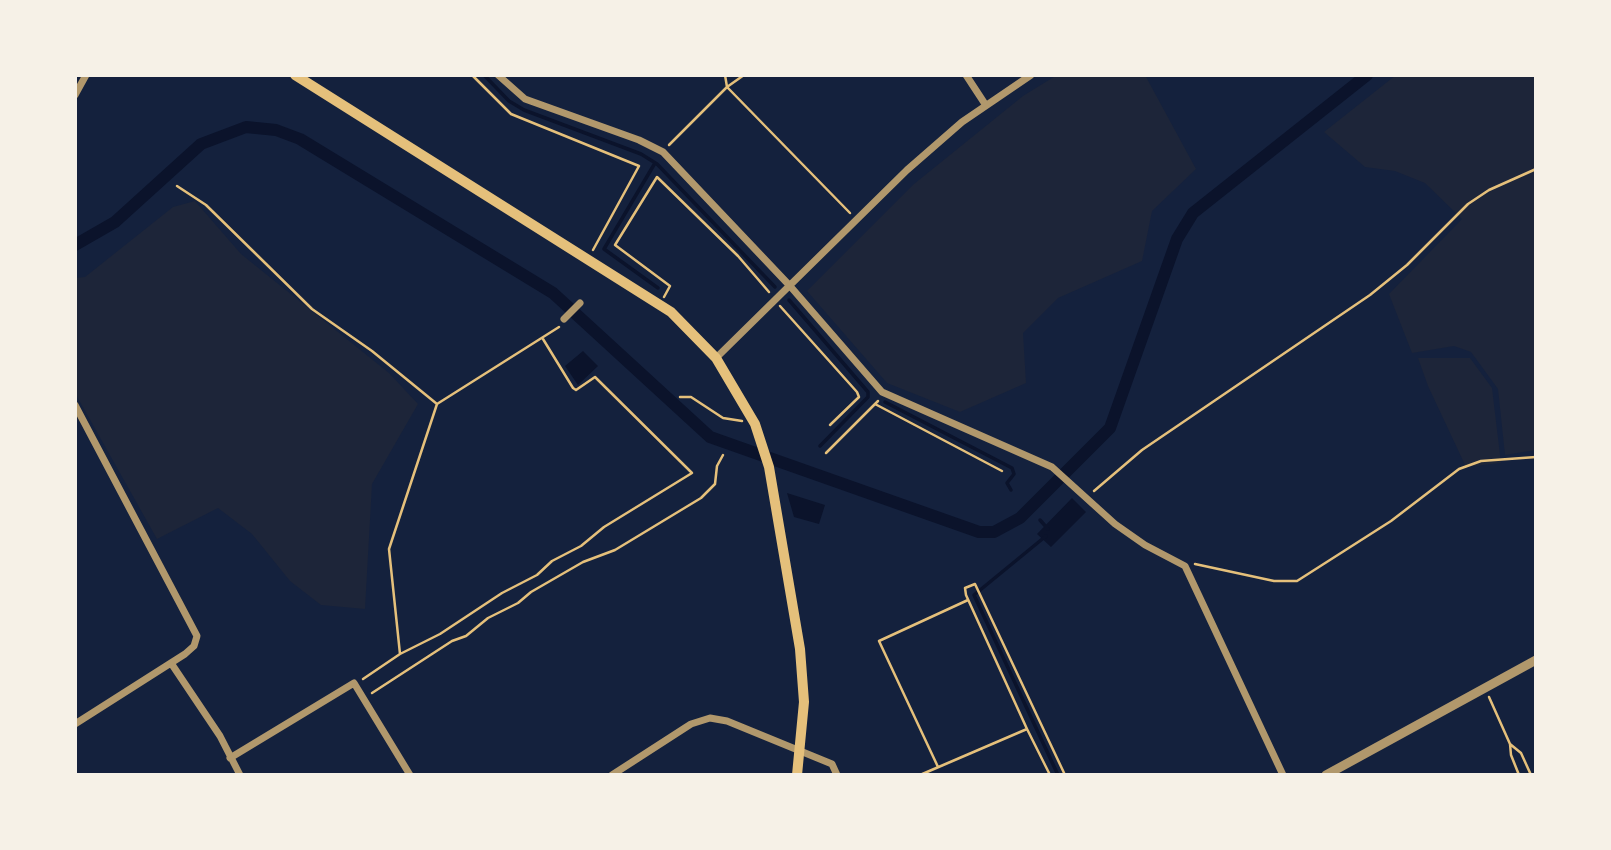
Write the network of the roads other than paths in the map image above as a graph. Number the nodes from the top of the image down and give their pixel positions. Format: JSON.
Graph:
{"nodes":[{"id":1,"x":86,"y":75,"type":"edge"},
{"id":2,"x":295,"y":75,"type":"edge"},
{"id":3,"x":498,"y":75,"type":"edge"},
{"id":4,"x":966,"y":75,"type":"edge"},
{"id":5,"x":1031,"y":75,"type":"edge"},
{"id":6,"x":75,"y":95,"type":"edge"},
{"id":7,"x":985,"y":104,"type":"junction"},
{"id":8,"x":790,"y":286,"type":"junction"},
{"id":9,"x":580,"y":303,"type":"dead end"},
{"id":10,"x":564,"y":319,"type":"road end"},
{"id":11,"x":716,"y":358,"type":"junction"},
{"id":12,"x":75,"y":405,"type":"edge"},
{"id":13,"x":1536,"y":660,"type":"edge"},
{"id":14,"x":171,"y":663,"type":"junction"},
{"id":15,"x":75,"y":724,"type":"edge"},
{"id":16,"x":799,"y":750,"type":"junction"},
{"id":17,"x":230,"y":758,"type":"junction"},
{"id":18,"x":240,"y":775,"type":"edge"},
{"id":19,"x":410,"y":775,"type":"edge"},
{"id":20,"x":612,"y":775,"type":"edge"},
{"id":21,"x":797,"y":775,"type":"edge"},
{"id":22,"x":837,"y":775,"type":"edge"},
{"id":23,"x":1283,"y":775,"type":"edge"},
{"id":24,"x":1326,"y":775,"type":"edge"}],
"edges":[{"from":1,"to":6,"type":"street"},
{"from":2,"to":11,"type":"main road"},
{"from":3,"to":8,"type":"street"},
{"from":4,"to":7,"type":"street"},
{"from":5,"to":7,"type":"street"},
{"from":7,"to":8,"type":"street"},
{"from":8,"to":11,"type":"street"},
{"from":8,"to":23,"type":"street"},
{"from":9,"to":10,"type":"street"},
{"from":11,"to":16,"type":"main road"},
{"from":12,"to":14,"type":"street"},
{"from":13,"to":24,"type":"street"},
{"from":14,"to":15,"type":"street"},
{"from":14,"to":17,"type":"street"},
{"from":16,"to":20,"type":"street"},
{"from":16,"to":21,"type":"main road"},
{"from":16,"to":22,"type":"street"},
{"from":17,"to":18,"type":"street"},
{"from":17,"to":19,"type":"street"}]}
